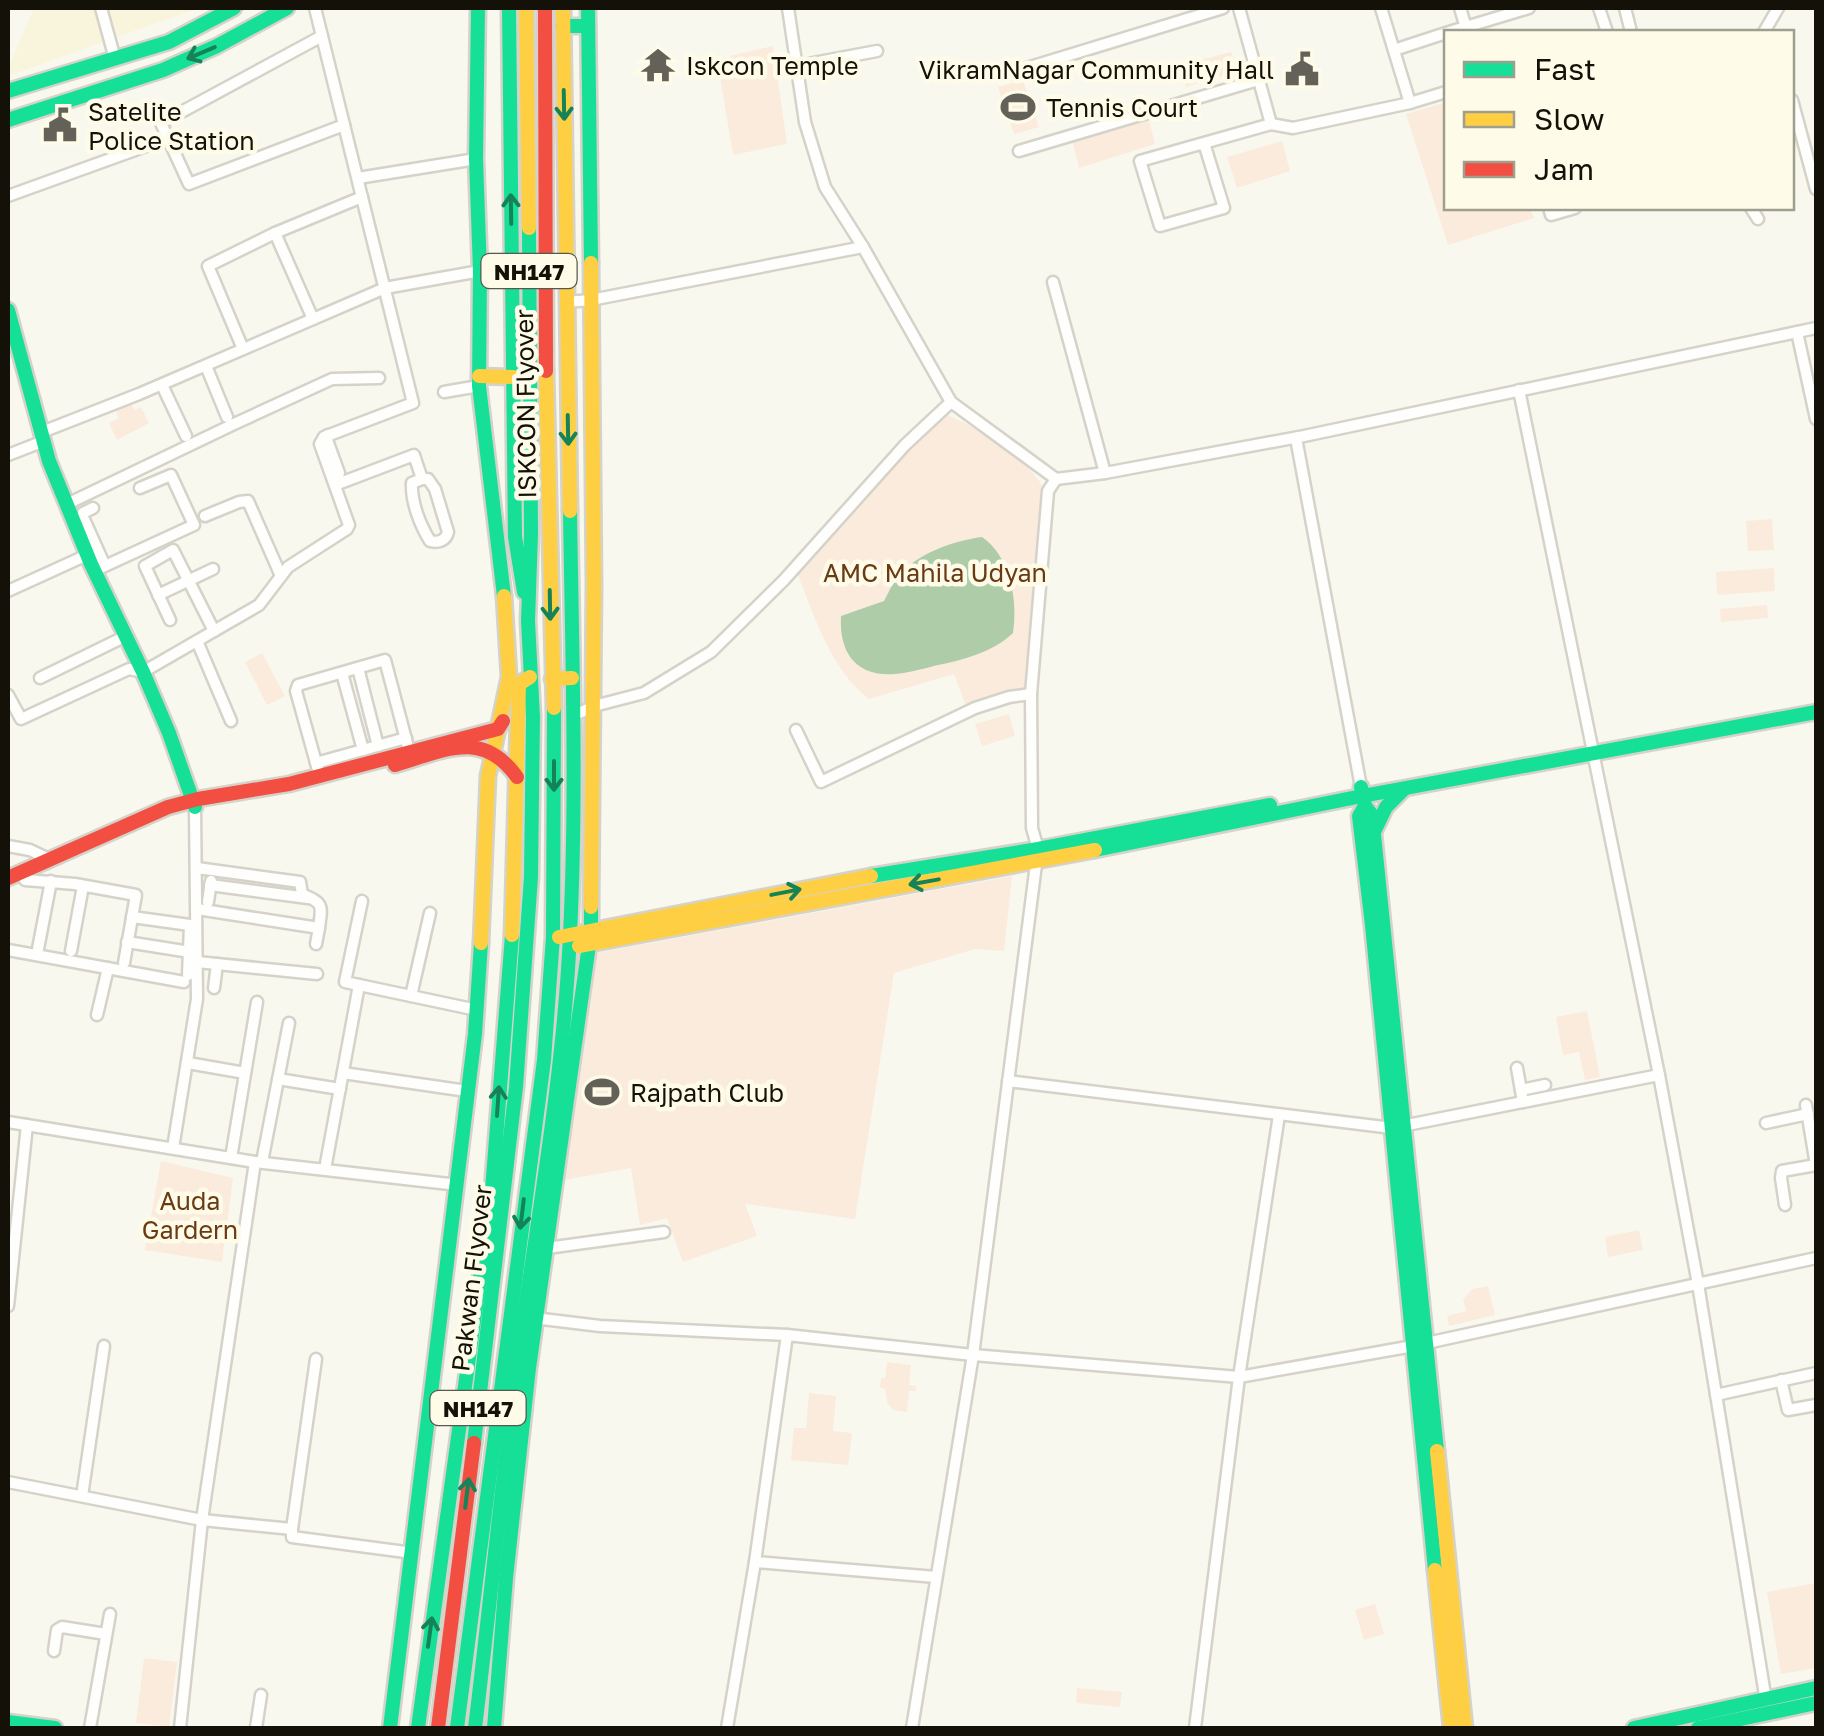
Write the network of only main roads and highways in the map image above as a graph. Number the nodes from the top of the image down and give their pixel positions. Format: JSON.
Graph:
{"nodes":[{"id":1,"x":234,"y":8,"type":"edge"},
{"id":2,"x":287,"y":8,"type":"edge"},
{"id":3,"x":478,"y":8,"type":"edge"},
{"id":4,"x":508,"y":8,"type":"edge"},
{"id":5,"x":526,"y":8,"type":"edge"},
{"id":6,"x":545,"y":8,"type":"edge"},
{"id":7,"x":563,"y":8,"type":"edge"},
{"id":8,"x":588,"y":8,"type":"edge"},
{"id":9,"x":563,"y":26,"type":"junction"},
{"id":10,"x":588,"y":26,"type":"junction"},
{"id":11,"x":8,"y":91,"type":"edge"},
{"id":12,"x":8,"y":120,"type":"edge"},
{"id":13,"x":8,"y":310,"type":"edge"},
{"id":14,"x":514,"y":378,"type":"junction"},
{"id":15,"x":479,"y":381,"type":"junction"},
{"id":16,"x":528,"y":621,"type":"junction"},
{"id":17,"x":530,"y":677,"type":"junction"},
{"id":18,"x":572,"y":678,"type":"junction"},
{"id":19,"x":552,"y":679,"type":"junction"},
{"id":20,"x":519,"y":695,"type":"junction"},
{"id":21,"x":1816,"y":704,"type":"edge"},
{"id":22,"x":1816,"y":712,"type":"edge"},
{"id":23,"x":498,"y":728,"type":"junction"},
{"id":24,"x":472,"y":740,"type":"junction"},
{"id":25,"x":1591,"y":748,"type":"junction"},
{"id":26,"x":494,"y":750,"type":"junction"},
{"id":27,"x":326,"y":774,"type":"junction"},
{"id":28,"x":518,"y":778,"type":"junction"},
{"id":29,"x":1404,"y":788,"type":"junction"},
{"id":30,"x":1363,"y":797,"type":"junction"},
{"id":31,"x":194,"y":804,"type":"junction"},
{"id":32,"x":524,"y":831,"type":"junction"},
{"id":33,"x":1374,"y":833,"type":"junction"},
{"id":34,"x":71,"y":854,"type":"junction"},
{"id":35,"x":8,"y":878,"type":"edge"},
{"id":36,"x":8,"y":888,"type":"edge"},
{"id":37,"x":589,"y":938,"type":"junction"},
{"id":38,"x":570,"y":942,"type":"junction"},
{"id":39,"x":552,"y":945,"type":"junction"},
{"id":40,"x":1398,"y":1127,"type":"junction"},
{"id":41,"x":530,"y":1318,"type":"junction"},
{"id":42,"x":1420,"y":1344,"type":"junction"},
{"id":43,"x":500,"y":1574,"type":"junction"},
{"id":44,"x":1816,"y":1688,"type":"edge"},
{"id":45,"x":1816,"y":1702,"type":"edge"},
{"id":46,"x":1768,"y":1706,"type":"junction"},
{"id":47,"x":8,"y":1722,"type":"edge"},
{"id":48,"x":55,"y":1728,"type":"edge"},
{"id":49,"x":390,"y":1728,"type":"edge"},
{"id":50,"x":418,"y":1728,"type":"edge"},
{"id":51,"x":438,"y":1728,"type":"edge"},
{"id":52,"x":457,"y":1728,"type":"edge"},
{"id":53,"x":475,"y":1728,"type":"edge"},
{"id":54,"x":494,"y":1728,"type":"edge"},
{"id":55,"x":1451,"y":1728,"type":"edge"},
{"id":56,"x":1466,"y":1728,"type":"edge"},
{"id":57,"x":1634,"y":1728,"type":"edge"},
{"id":58,"x":1698,"y":1728,"type":"edge"}],
"edges":[{"from":1,"to":11,"type":"main road"},
{"from":2,"to":12,"type":"main road","one_way":true},
{"from":3,"to":15,"type":"main road"},
{"from":14,"to":4,"type":"main road","one_way":true},
{"from":5,"to":16,"type":"main road","name":"ISKCON Flyover","number":"NH147"},
{"from":6,"to":19,"type":"main road","name":"ISKCON Flyover","number":"NH147","one_way":true},
{"from":7,"to":9,"type":"main road"},
{"from":8,"to":10,"type":"main road"},
{"from":9,"to":10,"type":"main road"},
{"from":9,"to":18,"type":"main road","one_way":true},
{"from":10,"to":37,"type":"main road"},
{"from":13,"to":31,"type":"main road"},
{"from":14,"to":15,"type":"main road"},
{"from":14,"to":16,"type":"main road"},
{"from":15,"to":23,"type":"main road"},
{"from":16,"to":17,"type":"main road","number":"NH147"},
{"from":17,"to":20,"type":"main road"},
{"from":17,"to":32,"type":"main road","number":"NH147"},
{"from":18,"to":19,"type":"main road"},
{"from":18,"to":38,"type":"main road"},
{"from":19,"to":39,"type":"main road","number":"NH147","one_way":true},
{"from":20,"to":23,"type":"main road"},
{"from":20,"to":28,"type":"main road"},
{"from":21,"to":25,"type":"main road"},
{"from":22,"to":25,"type":"main road"},
{"from":23,"to":24,"type":"main road"},
{"from":23,"to":26,"type":"main road"},
{"from":24,"to":26,"type":"main road"},
{"from":24,"to":27,"type":"main road"},
{"from":24,"to":27,"type":"main road"},
{"from":25,"to":29,"type":"main road"},
{"from":25,"to":30,"type":"main road"},
{"from":26,"to":28,"type":"main road"},
{"from":26,"to":49,"type":"main road"},
{"from":27,"to":31,"type":"main road"},
{"from":28,"to":32,"type":"main road"},
{"from":29,"to":30,"type":"main road"},
{"from":29,"to":33,"type":"main road"},
{"from":30,"to":33,"type":"main road"},
{"from":30,"to":37,"type":"main road"},
{"from":30,"to":40,"type":"main road"},
{"from":31,"to":34,"type":"main road"},
{"from":50,"to":32,"type":"main road","one_way":true},
{"from":51,"to":32,"type":"main road","name":"Pakwan Flyover","number":"NH147","one_way":true},
{"from":33,"to":40,"type":"main road"},
{"from":34,"to":35,"type":"main road"},
{"from":34,"to":36,"type":"main road"},
{"from":37,"to":38,"type":"main road"},
{"from":37,"to":41,"type":"main road"},
{"from":38,"to":39,"type":"main road"},
{"from":38,"to":41,"type":"main road"},
{"from":39,"to":52,"type":"main road","name":"Pakwan Flyover","number":"NH147","one_way":true},
{"from":40,"to":42,"type":"main road"},
{"from":41,"to":43,"type":"main road"},
{"from":42,"to":55,"type":"main road"},
{"from":42,"to":56,"type":"main road"},
{"from":43,"to":53,"type":"main road"},
{"from":43,"to":54,"type":"main road"},
{"from":44,"to":46,"type":"main road"},
{"from":45,"to":46,"type":"main road"},
{"from":46,"to":57,"type":"main road"},
{"from":46,"to":58,"type":"main road"},
{"from":47,"to":48,"type":"main road"}]}
